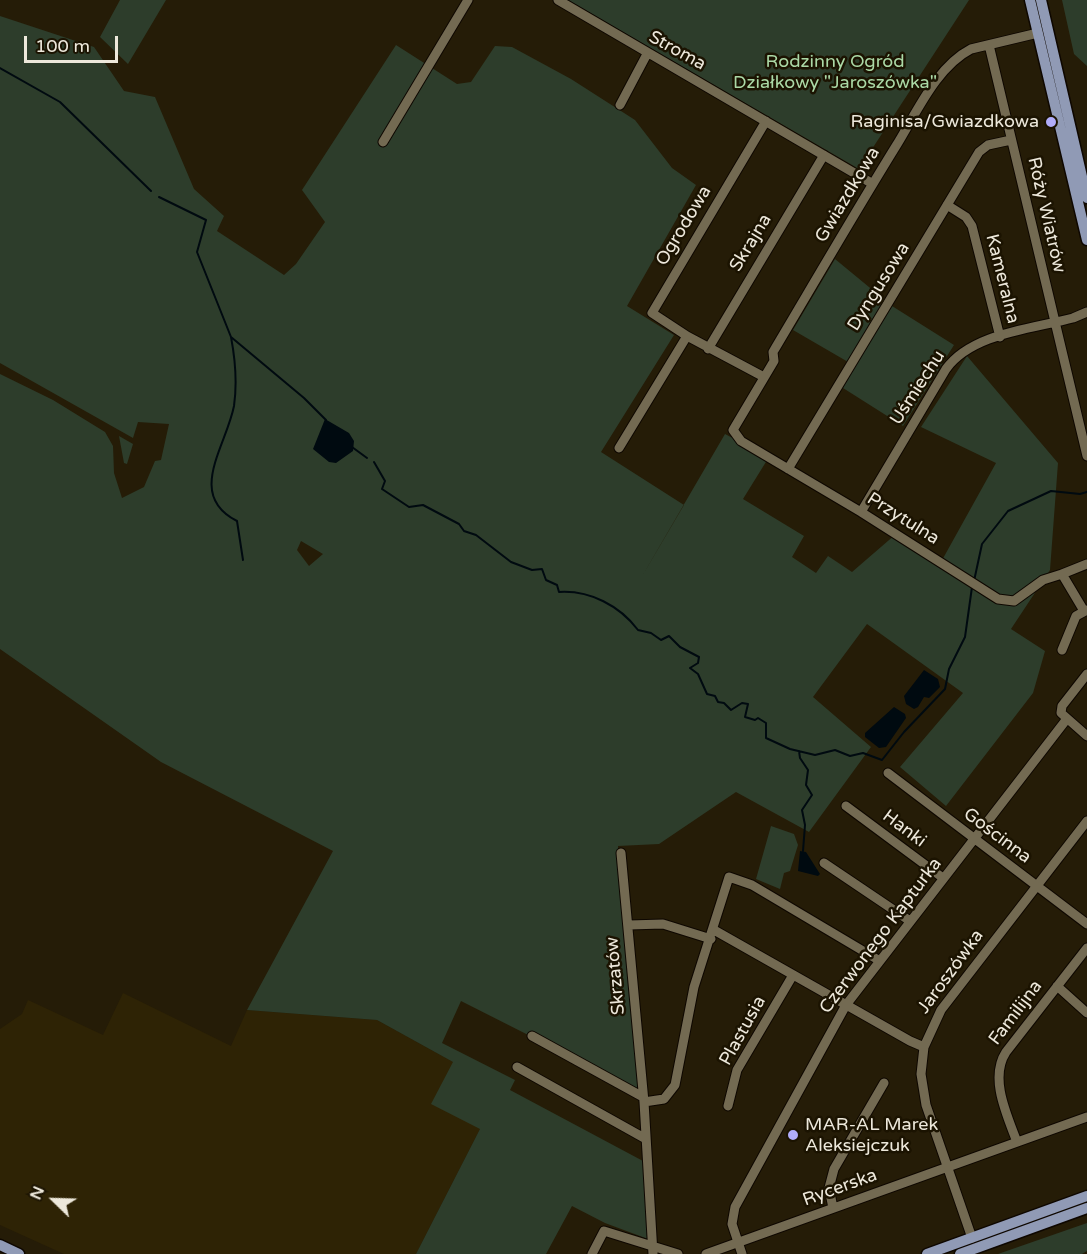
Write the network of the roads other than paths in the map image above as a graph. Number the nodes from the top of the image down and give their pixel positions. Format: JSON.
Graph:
{"nodes":[{"id":1,"x":468,"y":0,"type":"edge"},
{"id":2,"x":558,"y":0,"type":"edge"},
{"id":3,"x":1030,"y":0,"type":"edge"},
{"id":4,"x":1041,"y":0,"type":"edge"},
{"id":5,"x":1038,"y":33,"type":"junction"},
{"id":6,"x":988,"y":45,"type":"junction"},
{"id":7,"x":647,"y":54,"type":"junction"},
{"id":8,"x":620,"y":105,"type":"dead end"},
{"id":9,"x":766,"y":121,"type":"junction"},
{"id":10,"x":1011,"y":140,"type":"junction"},
{"id":11,"x":383,"y":142,"type":"dead end"},
{"id":12,"x":824,"y":155,"type":"junction"},
{"id":13,"x":873,"y":184,"type":"junction"},
{"id":14,"x":1087,"y":198,"type":"edge"},
{"id":15,"x":947,"y":205,"type":"junction"},
{"id":16,"x":1087,"y":240,"type":"edge"},
{"id":17,"x":1087,"y":312,"type":"edge"},
{"id":18,"x":1073,"y":318,"type":"junction"},
{"id":19,"x":1087,"y":319,"type":"edge"},
{"id":20,"x":1054,"y":323,"type":"junction"},
{"id":21,"x":687,"y":336,"type":"junction"},
{"id":22,"x":999,"y":337,"type":"junction"},
{"id":23,"x":708,"y":349,"type":"junction"},
{"id":24,"x":764,"y":377,"type":"junction"},
{"id":25,"x":734,"y":428,"type":"joint"},
{"id":26,"x":619,"y":448,"type":"dead end"},
{"id":27,"x":1087,"y":456,"type":"edge"},
{"id":28,"x":788,"y":469,"type":"junction"},
{"id":29,"x":861,"y":512,"type":"junction"},
{"id":30,"x":1087,"y":564,"type":"edge"},
{"id":31,"x":1062,"y":574,"type":"junction"},
{"id":32,"x":1085,"y":610,"type":"edge"},
{"id":33,"x":1062,"y":650,"type":"dead end"},
{"id":34,"x":1087,"y":675,"type":"edge"},
{"id":35,"x":1066,"y":720,"type":"junction"},
{"id":36,"x":1087,"y":736,"type":"edge"},
{"id":37,"x":888,"y":773,"type":"dead end"},
{"id":38,"x":846,"y":806,"type":"dead end"},
{"id":39,"x":1087,"y":821,"type":"edge"},
{"id":40,"x":974,"y":840,"type":"junction"},
{"id":41,"x":621,"y":853,"type":"dead end"},
{"id":42,"x":824,"y":863,"type":"dead end"},
{"id":43,"x":943,"y":878,"type":"junction"},
{"id":44,"x":1037,"y":886,"type":"junction"},
{"id":45,"x":909,"y":921,"type":"junction"},
{"id":46,"x":1087,"y":924,"type":"edge"},
{"id":47,"x":628,"y":925,"type":"junction"},
{"id":48,"x":713,"y":935,"type":"junction"},
{"id":49,"x":1087,"y":948,"type":"edge"},
{"id":50,"x":880,"y":961,"type":"junction"},
{"id":51,"x":793,"y":975,"type":"junction"},
{"id":52,"x":1057,"y":986,"type":"junction"},
{"id":53,"x":846,"y":1005,"type":"junction"},
{"id":54,"x":1087,"y":1013,"type":"edge"},
{"id":55,"x":532,"y":1036,"type":"dead end"},
{"id":56,"x":924,"y":1047,"type":"junction"},
{"id":57,"x":517,"y":1067,"type":"dead end"},
{"id":58,"x":884,"y":1083,"type":"dead end"},
{"id":59,"x":644,"y":1099,"type":"junction"},
{"id":60,"x":728,"y":1106,"type":"dead end"},
{"id":61,"x":1087,"y":1117,"type":"edge"},
{"id":62,"x":646,"y":1139,"type":"junction"},
{"id":63,"x":1017,"y":1142,"type":"junction"},
{"id":64,"x":947,"y":1167,"type":"junction"},
{"id":65,"x":1087,"y":1196,"type":"edge"},
{"id":66,"x":833,"y":1208,"type":"junction"},
{"id":67,"x":1087,"y":1208,"type":"edge"},
{"id":68,"x":972,"y":1238,"type":"junction"},
{"id":69,"x":738,"y":1242,"type":"junction"},
{"id":70,"x":0,"y":1245,"type":"edge"},
{"id":71,"x":653,"y":1251,"type":"edge"},
{"id":72,"x":19,"y":1254,"type":"edge"},
{"id":73,"x":592,"y":1254,"type":"edge"},
{"id":74,"x":678,"y":1254,"type":"edge"},
{"id":75,"x":706,"y":1254,"type":"edge"},
{"id":76,"x":742,"y":1254,"type":"edge"},
{"id":77,"x":927,"y":1254,"type":"edge"},
{"id":78,"x":960,"y":1254,"type":"edge"}],
"edges":[{"from":1,"to":11,"type":"street"},
{"from":2,"to":7,"type":"street","name":"Stroma"},
{"from":3,"to":5,"type":"main road"},
{"from":4,"to":14,"type":"main road"},
{"from":5,"to":6,"type":"street","name":"Gwiazdkowa"},
{"from":5,"to":16,"type":"main road"},
{"from":6,"to":10,"type":"street","name":"Róży Wiatrów"},
{"from":6,"to":13,"type":"street","name":"Gwiazdkowa"},
{"from":7,"to":8,"type":"street"},
{"from":7,"to":9,"type":"street","name":"Stroma"},
{"from":9,"to":12,"type":"street","name":"Stroma"},
{"from":9,"to":21,"type":"street","name":"Ogrodowa"},
{"from":10,"to":15,"type":"street","name":"Dyngusowa"},
{"from":10,"to":20,"type":"street","name":"Róży Wiatrów"},
{"from":12,"to":13,"type":"street","name":"Stroma"},
{"from":12,"to":23,"type":"street","name":"Skrajna"},
{"from":13,"to":24,"type":"street","name":"Gwiazdkowa"},
{"from":15,"to":22,"type":"street","name":"Kameralna"},
{"from":15,"to":28,"type":"street","name":"Dyngusowa"},
{"from":17,"to":18,"type":"street","name":"Uśmiechu"},
{"from":18,"to":19,"type":"street","name":"Uśmiechu"},
{"from":18,"to":20,"type":"street","name":"Uśmiechu"},
{"from":20,"to":22,"type":"street","name":"Uśmiechu"},
{"from":20,"to":27,"type":"street","name":"Róży Wiatrów"},
{"from":21,"to":23,"type":"street","name":"Ogrodowa"},
{"from":21,"to":26,"type":"street"},
{"from":22,"to":29,"type":"street","name":"Uśmiechu"},
{"from":23,"to":24,"type":"street","name":"Ogrodowa"},
{"from":24,"to":25,"type":"street","name":"Gwiazdkowa"},
{"from":25,"to":28,"type":"street","name":"Przytulna"},
{"from":28,"to":29,"type":"street","name":"Przytulna"},
{"from":29,"to":31,"type":"street","name":"Przytulna"},
{"from":30,"to":31,"type":"street","name":"Przytulna"},
{"from":31,"to":32,"type":"street"},
{"from":32,"to":33,"type":"street"},
{"from":34,"to":35,"type":"street"},
{"from":35,"to":36,"type":"street"},
{"from":35,"to":40,"type":"street","name":"Czerwonego Kapturka"},
{"from":37,"to":40,"type":"street","name":"Gościnna"},
{"from":38,"to":43,"type":"street","name":"Hanki"},
{"from":39,"to":44,"type":"street","name":"Jaroszówka"},
{"from":40,"to":43,"type":"street","name":"Czerwonego Kapturka"},
{"from":40,"to":44,"type":"street","name":"Gościnna"},
{"from":41,"to":47,"type":"street","name":"Skrzatów"},
{"from":42,"to":45,"type":"street"},
{"from":43,"to":45,"type":"street","name":"Czerwonego Kapturka"},
{"from":44,"to":46,"type":"street","name":"Gościnna"},
{"from":44,"to":56,"type":"street","name":"Jaroszówka"},
{"from":45,"to":50,"type":"street","name":"Czerwonego Kapturka"},
{"from":47,"to":48,"type":"street"},
{"from":47,"to":59,"type":"street","name":"Skrzatów"},
{"from":48,"to":50,"type":"street"},
{"from":48,"to":51,"type":"street"},
{"from":48,"to":59,"type":"street"},
{"from":49,"to":52,"type":"street","name":"Familijna"},
{"from":50,"to":53,"type":"street","name":"Czerwonego Kapturka"},
{"from":51,"to":53,"type":"street"},
{"from":51,"to":60,"type":"street","name":"Plastusia"},
{"from":52,"to":54,"type":"street"},
{"from":52,"to":63,"type":"street","name":"Familijna"},
{"from":53,"to":56,"type":"street"},
{"from":53,"to":69,"type":"street","name":"Czerwonego Kapturka"},
{"from":55,"to":59,"type":"street"},
{"from":56,"to":64,"type":"street","name":"Jaroszówka"},
{"from":57,"to":62,"type":"street"},
{"from":58,"to":66,"type":"street"},
{"from":59,"to":62,"type":"street","name":"Skrzatów"},
{"from":61,"to":63,"type":"street","name":"Rycerska"},
{"from":62,"to":71,"type":"street","name":"Skrzatów"},
{"from":63,"to":64,"type":"street","name":"Rycerska"},
{"from":64,"to":66,"type":"street","name":"Rycerska"},
{"from":64,"to":68,"type":"street","name":"Jaroszówka"},
{"from":65,"to":68,"type":"main road"},
{"from":66,"to":69,"type":"street","name":"Rycerska"},
{"from":67,"to":78,"type":"main road"},
{"from":68,"to":77,"type":"main road"},
{"from":69,"to":75,"type":"street","name":"Rycerska"},
{"from":69,"to":76,"type":"street","name":"Czerwonego Kapturka"},
{"from":70,"to":72,"type":"main road"},
{"from":71,"to":73,"type":"street"},
{"from":71,"to":74,"type":"street"}]}
